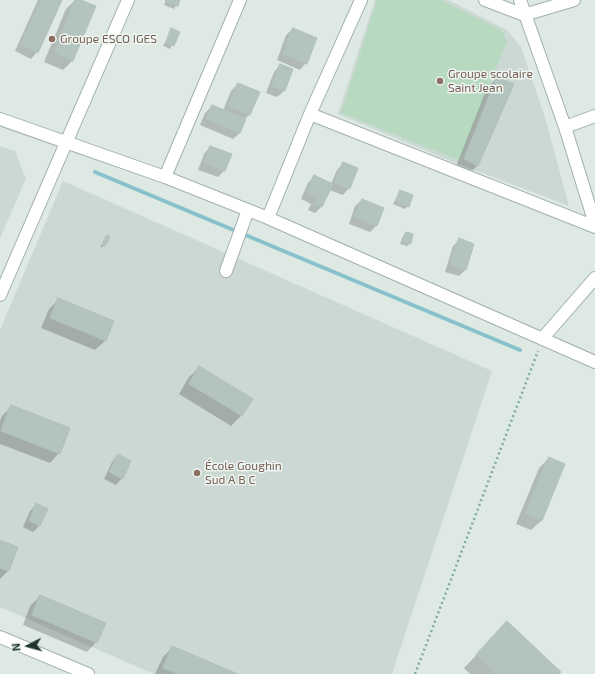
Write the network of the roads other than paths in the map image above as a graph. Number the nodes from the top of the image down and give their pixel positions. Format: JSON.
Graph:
{"nodes":[{"id":1,"x":128,"y":0,"type":"edge"},
{"id":2,"x":240,"y":0,"type":"edge"},
{"id":3,"x":361,"y":0,"type":"edge"},
{"id":4,"x":485,"y":0,"type":"edge"},
{"id":5,"x":520,"y":0,"type":"edge"},
{"id":6,"x":574,"y":0,"type":"edge"},
{"id":7,"x":524,"y":15,"type":"junction"},
{"id":8,"x":310,"y":114,"type":"junction"},
{"id":9,"x":595,"y":116,"type":"edge"},
{"id":10,"x":0,"y":118,"type":"edge"},
{"id":11,"x":565,"y":127,"type":"junction"},
{"id":12,"x":66,"y":141,"type":"junction"},
{"id":13,"x":165,"y":177,"type":"junction"},
{"id":14,"x":246,"y":215,"type":"junction"},
{"id":15,"x":268,"y":218,"type":"junction"},
{"id":16,"x":595,"y":225,"type":"edge"},
{"id":17,"x":226,"y":271,"type":"dead end"},
{"id":18,"x":595,"y":278,"type":"edge"},
{"id":19,"x":0,"y":295,"type":"edge"},
{"id":20,"x":542,"y":339,"type":"junction"},
{"id":21,"x":595,"y":362,"type":"edge"},
{"id":22,"x":0,"y":637,"type":"edge"},
{"id":23,"x":88,"y":674,"type":"edge"}],
"edges":[{"from":1,"to":12,"type":"street"},
{"from":2,"to":13,"type":"street"},
{"from":3,"to":8,"type":"street"},
{"from":4,"to":7,"type":"street"},
{"from":5,"to":7,"type":"street"},
{"from":6,"to":7,"type":"street"},
{"from":7,"to":11,"type":"street"},
{"from":8,"to":15,"type":"street"},
{"from":8,"to":16,"type":"street"},
{"from":9,"to":11,"type":"street"},
{"from":10,"to":12,"type":"street"},
{"from":11,"to":16,"type":"street"},
{"from":12,"to":13,"type":"street"},
{"from":12,"to":19,"type":"street"},
{"from":13,"to":14,"type":"street"},
{"from":14,"to":15,"type":"street"},
{"from":14,"to":17,"type":"street"},
{"from":15,"to":20,"type":"street"},
{"from":18,"to":20,"type":"street"},
{"from":20,"to":21,"type":"street"},
{"from":22,"to":23,"type":"street"}]}
